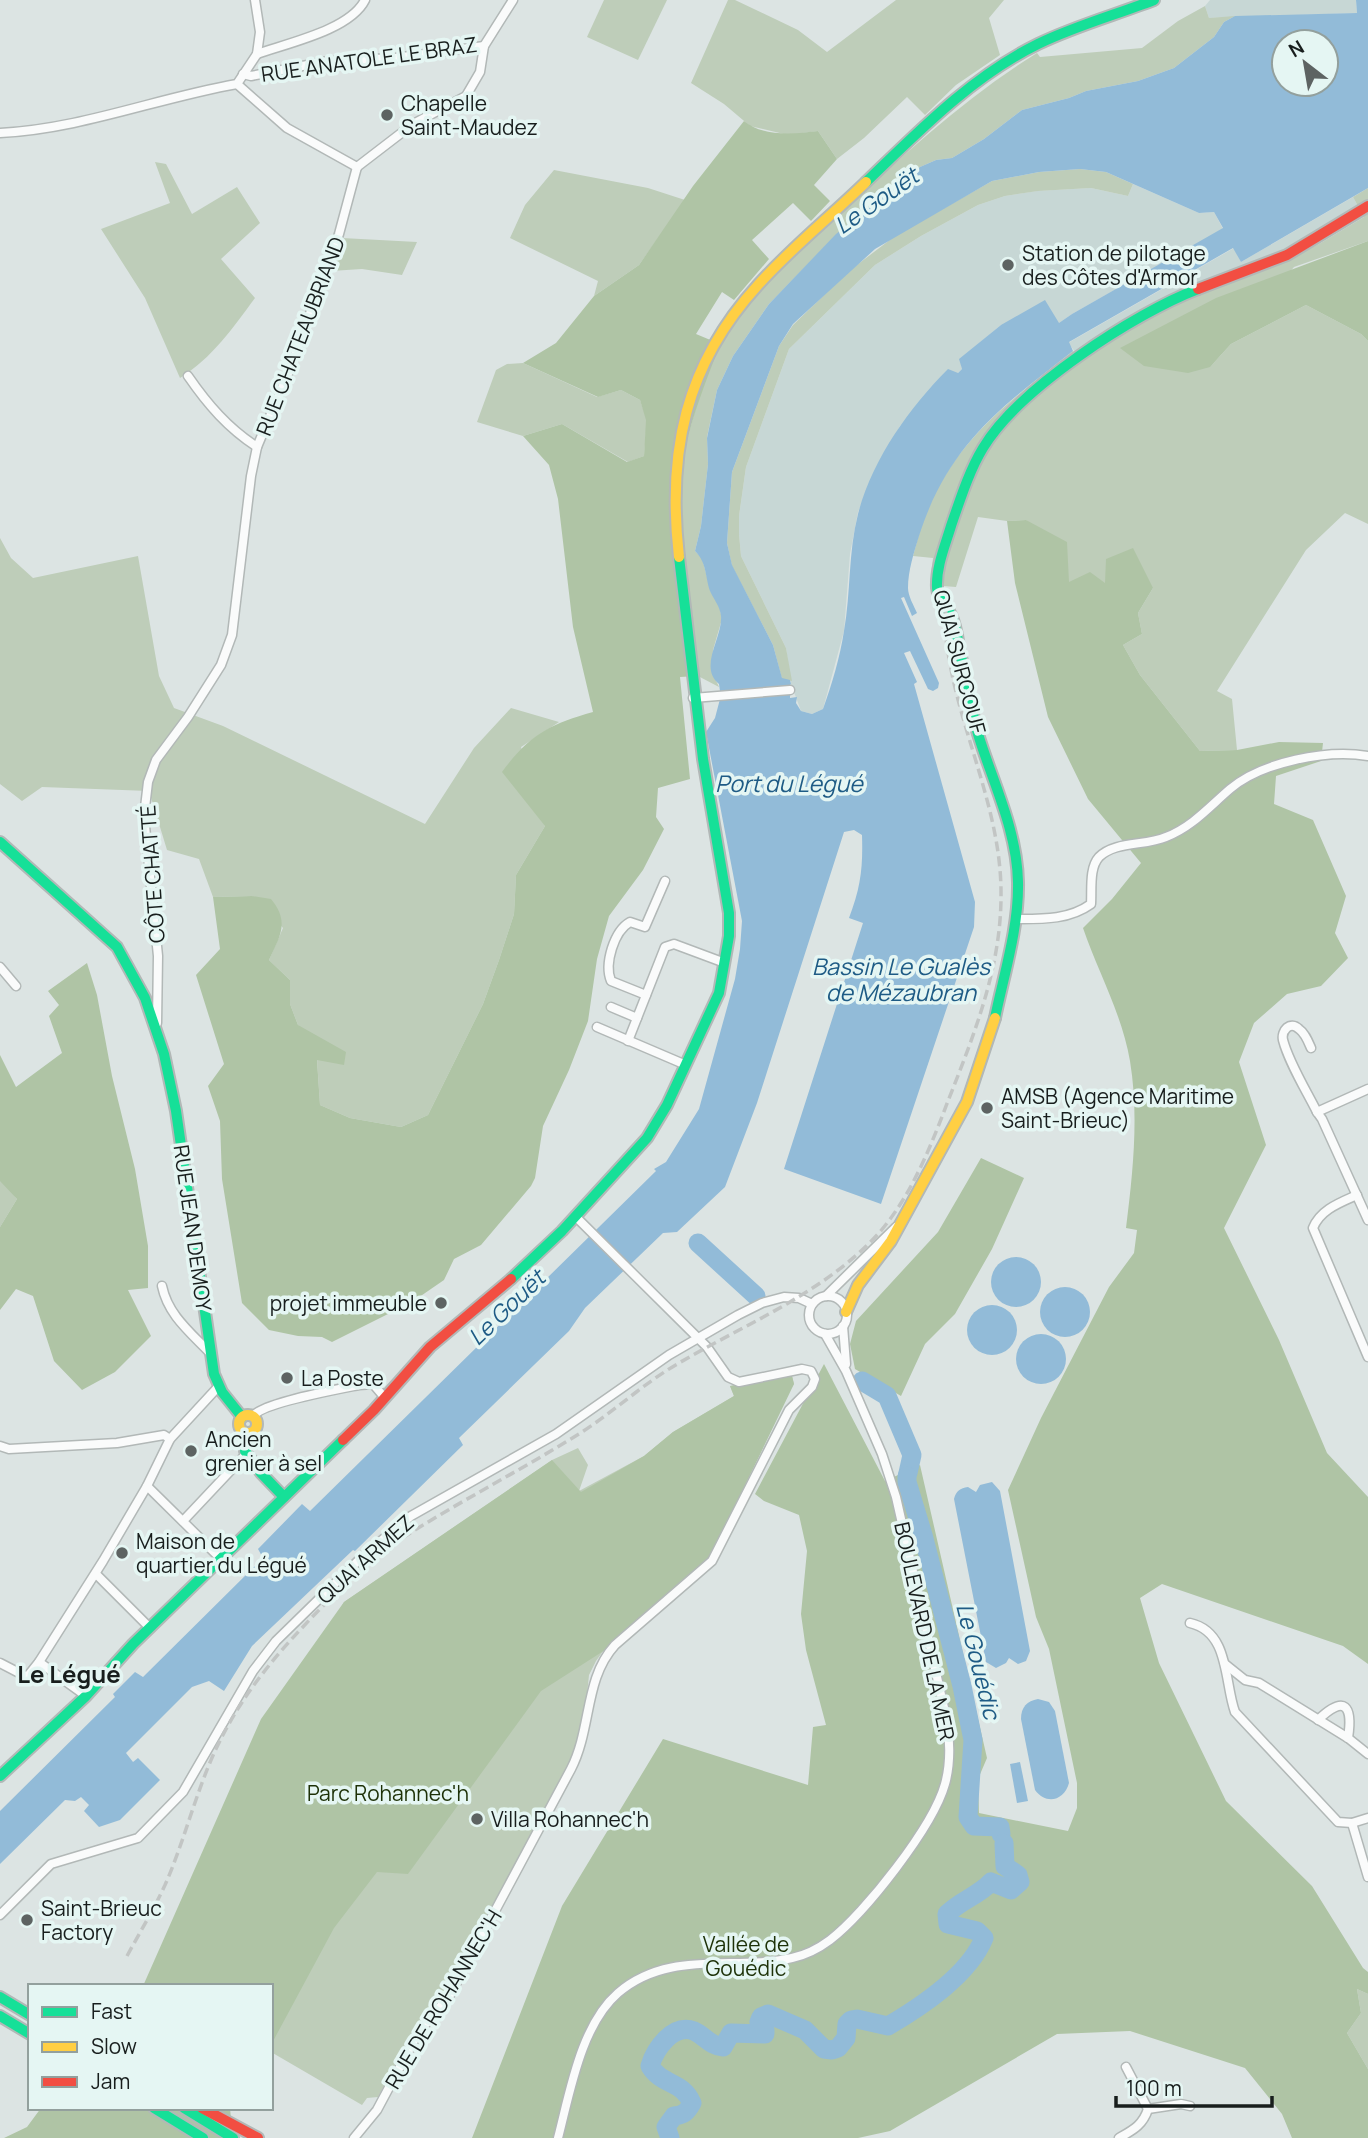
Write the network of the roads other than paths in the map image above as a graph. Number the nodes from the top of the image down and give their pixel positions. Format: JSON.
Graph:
{"nodes":[{"id":1,"x":255,"y":0,"type":"edge"},
{"id":2,"x":365,"y":0,"type":"edge"},
{"id":3,"x":513,"y":0,"type":"edge"},
{"id":4,"x":1154,"y":0,"type":"edge"},
{"id":5,"x":484,"y":46,"type":"junction"},
{"id":6,"x":257,"y":54,"type":"junction"},
{"id":7,"x":243,"y":74,"type":"junction"},
{"id":8,"x":237,"y":84,"type":"junction"},
{"id":9,"x":0,"y":133,"type":"edge"},
{"id":10,"x":357,"y":167,"type":"junction"},
{"id":11,"x":1368,"y":206,"type":"edge"},
{"id":12,"x":188,"y":376,"type":"dead end"},
{"id":13,"x":257,"y":447,"type":"junction"},
{"id":14,"x":790,"y":690,"type":"dead end"},
{"id":15,"x":693,"y":698,"type":"junction"},
{"id":16,"x":1368,"y":756,"type":"edge"},
{"id":17,"x":0,"y":842,"type":"edge"},
{"id":18,"x":665,"y":881,"type":"dead end"},
{"id":19,"x":1015,"y":919,"type":"junction"},
{"id":20,"x":725,"y":963,"type":"junction"},
{"id":21,"x":0,"y":967,"type":"edge"},
{"id":22,"x":16,"y":986,"type":"dead end"},
{"id":23,"x":646,"y":995,"type":"junction"},
{"id":24,"x":611,"y":1007,"type":"dead end"},
{"id":25,"x":637,"y":1018,"type":"junction"},
{"id":26,"x":597,"y":1027,"type":"dead end"},
{"id":27,"x":156,"y":1031,"type":"junction"},
{"id":28,"x":628,"y":1041,"type":"junction"},
{"id":29,"x":1311,"y":1048,"type":"dead end"},
{"id":30,"x":686,"y":1065,"type":"junction"},
{"id":31,"x":1368,"y":1088,"type":"edge"},
{"id":32,"x":1317,"y":1112,"type":"junction"},
{"id":33,"x":1357,"y":1195,"type":"junction"},
{"id":34,"x":576,"y":1217,"type":"junction"},
{"id":35,"x":1368,"y":1220,"type":"edge"},
{"id":36,"x":901,"y":1222,"type":"junction"},
{"id":37,"x":162,"y":1286,"type":"dead end"},
{"id":38,"x":826,"y":1296,"type":"junction"},
{"id":39,"x":812,"y":1304,"type":"junction"},
{"id":40,"x":846,"y":1312,"type":"junction"},
{"id":41,"x":843,"y":1326,"type":"junction"},
{"id":42,"x":825,"y":1334,"type":"junction"},
{"id":43,"x":698,"y":1338,"type":"junction"},
{"id":44,"x":210,"y":1353,"type":"junction"},
{"id":45,"x":1368,"y":1357,"type":"edge"},
{"id":46,"x":846,"y":1371,"type":"junction"},
{"id":47,"x":218,"y":1387,"type":"junction"},
{"id":48,"x":385,"y":1398,"type":"junction"},
{"id":49,"x":247,"y":1416,"type":"junction"},
{"id":50,"x":170,"y":1439,"type":"junction"},
{"id":51,"x":0,"y":1446,"type":"edge"},
{"id":52,"x":247,"y":1454,"type":"junction"},
{"id":53,"x":148,"y":1486,"type":"junction"},
{"id":54,"x":284,"y":1497,"type":"junction"},
{"id":55,"x":183,"y":1521,"type":"junction"},
{"id":56,"x":221,"y":1559,"type":"junction"},
{"id":57,"x":96,"y":1574,"type":"junction"},
{"id":58,"x":1191,"y":1623,"type":"dead end"},
{"id":59,"x":150,"y":1628,"type":"junction"},
{"id":60,"x":39,"y":1662,"type":"junction"},
{"id":61,"x":0,"y":1663,"type":"edge"},
{"id":62,"x":1226,"y":1664,"type":"junction"},
{"id":63,"x":86,"y":1696,"type":"junction"},
{"id":64,"x":1318,"y":1720,"type":"junction"},
{"id":65,"x":1348,"y":1738,"type":"junction"},
{"id":66,"x":1368,"y":1754,"type":"edge"},
{"id":67,"x":0,"y":1776,"type":"edge"},
{"id":68,"x":1368,"y":1818,"type":"edge"},
{"id":69,"x":1352,"y":1824,"type":"junction"},
{"id":70,"x":1368,"y":1877,"type":"edge"},
{"id":71,"x":0,"y":1914,"type":"edge"},
{"id":72,"x":0,"y":1997,"type":"edge"},
{"id":73,"x":28,"y":2014,"type":"edge"},
{"id":74,"x":0,"y":2016,"type":"edge"},
{"id":75,"x":28,"y":2033,"type":"edge"},
{"id":76,"x":1126,"y":2067,"type":"dead end"},
{"id":77,"x":1190,"y":2106,"type":"dead end"},
{"id":78,"x":1148,"y":2109,"type":"junction"},
{"id":79,"x":157,"y":2110,"type":"edge"},
{"id":80,"x":187,"y":2110,"type":"edge"},
{"id":81,"x":206,"y":2110,"type":"edge"},
{"id":82,"x":203,"y":2138,"type":"edge"},
{"id":83,"x":233,"y":2138,"type":"edge"},
{"id":84,"x":258,"y":2138,"type":"edge"},
{"id":85,"x":354,"y":2138,"type":"edge"},
{"id":86,"x":558,"y":2138,"type":"edge"},
{"id":87,"x":1119,"y":2138,"type":"edge"}],
"edges":[{"from":1,"to":6,"type":"street"},
{"from":2,"to":6,"type":"street"},
{"from":3,"to":5,"type":"street","name":"RUE ANATOLE LE BRAZ"},
{"from":4,"to":15,"type":"main road"},
{"from":5,"to":7,"type":"street","name":"RUE ANATOLE LE BRAZ"},
{"from":5,"to":10,"type":"street"},
{"from":6,"to":7,"type":"street"},
{"from":7,"to":8,"type":"street"},
{"from":8,"to":9,"type":"street"},
{"from":8,"to":10,"type":"street"},
{"from":10,"to":13,"type":"street","name":"RUE CHATEAUBRIAND"},
{"from":11,"to":19,"type":"main road","name":"QUAI SURCOUF"},
{"from":12,"to":13,"type":"street","name":"RUE CHATEAUBRIAND"},
{"from":13,"to":27,"type":"street","name":"CÔTE CHATTÉ"},
{"from":14,"to":15,"type":"street"},
{"from":15,"to":20,"type":"main road"},
{"from":16,"to":19,"type":"street"},
{"from":17,"to":27,"type":"main road","name":"RUE JEAN DEMOY"},
{"from":18,"to":23,"type":"street"},
{"from":19,"to":36,"type":"main road","name":"QUAI SURCOUF"},
{"from":20,"to":23,"type":"street"},
{"from":20,"to":30,"type":"main road"},
{"from":21,"to":22,"type":"street"},
{"from":23,"to":25,"type":"street"},
{"from":24,"to":25,"type":"street"},
{"from":25,"to":28,"type":"street"},
{"from":26,"to":28,"type":"street"},
{"from":27,"to":44,"type":"main road","name":"RUE JEAN DEMOY"},
{"from":28,"to":30,"type":"street"},
{"from":29,"to":32,"type":"street"},
{"from":30,"to":34,"type":"main road"},
{"from":31,"to":32,"type":"street"},
{"from":32,"to":33,"type":"street"},
{"from":33,"to":35,"type":"street"},
{"from":33,"to":45,"type":"street"},
{"from":34,"to":43,"type":"street"},
{"from":34,"to":48,"type":"main road"},
{"from":36,"to":38,"type":"street","name":"QUAI SURCOUF"},
{"from":36,"to":40,"type":"main road","name":"QUAI SURCOUF"},
{"from":37,"to":44,"type":"street"},
{"from":38,"to":39,"type":"street"},
{"from":38,"to":40,"type":"street"},
{"from":39,"to":42,"type":"street"},
{"from":39,"to":43,"type":"street","name":"QUAI ARMEZ"},
{"from":40,"to":41,"type":"street"},
{"from":41,"to":42,"type":"street"},
{"from":41,"to":46,"type":"street","name":"BOULEVARD DE LA MER"},
{"from":42,"to":46,"type":"street","name":"BOULEVARD DE LA MER"},
{"from":43,"to":71,"type":"street","name":"QUAI ARMEZ"},
{"from":43,"to":85,"type":"street","name":"RUE DE ROHANNEC'H"},
{"from":44,"to":47,"type":"main road","name":"RUE JEAN DEMOY"},
{"from":46,"to":86,"type":"street","name":"BOULEVARD DE LA MER"},
{"from":47,"to":49,"type":"main road","name":"RUE JEAN DEMOY"},
{"from":47,"to":50,"type":"street"},
{"from":48,"to":49,"type":"street"},
{"from":48,"to":54,"type":"main road"},
{"from":49,"to":52,"type":"main road","name":"RUE JEAN DEMOY"},
{"from":50,"to":51,"type":"street"},
{"from":50,"to":53,"type":"street"},
{"from":52,"to":54,"type":"main road"},
{"from":52,"to":55,"type":"street"},
{"from":53,"to":55,"type":"street"},
{"from":53,"to":57,"type":"street"},
{"from":54,"to":56,"type":"main road"},
{"from":55,"to":56,"type":"street"},
{"from":56,"to":59,"type":"main road"},
{"from":57,"to":59,"type":"street"},
{"from":57,"to":60,"type":"street"},
{"from":58,"to":62,"type":"street"},
{"from":59,"to":63,"type":"main road"},
{"from":60,"to":61,"type":"street"},
{"from":60,"to":63,"type":"street"},
{"from":62,"to":64,"type":"street"},
{"from":62,"to":69,"type":"street"},
{"from":63,"to":67,"type":"main road"},
{"from":64,"to":65,"type":"street"},
{"from":64,"to":65,"type":"street"},
{"from":65,"to":66,"type":"street"},
{"from":68,"to":69,"type":"street"},
{"from":69,"to":70,"type":"street"},
{"from":72,"to":73,"type":"main road"},
{"from":74,"to":75,"type":"main road"},
{"from":76,"to":78,"type":"street"},
{"from":77,"to":78,"type":"street"},
{"from":78,"to":87,"type":"street"},
{"from":79,"to":82,"type":"main road"},
{"from":80,"to":83,"type":"main road"},
{"from":81,"to":84,"type":"main road"}]}
